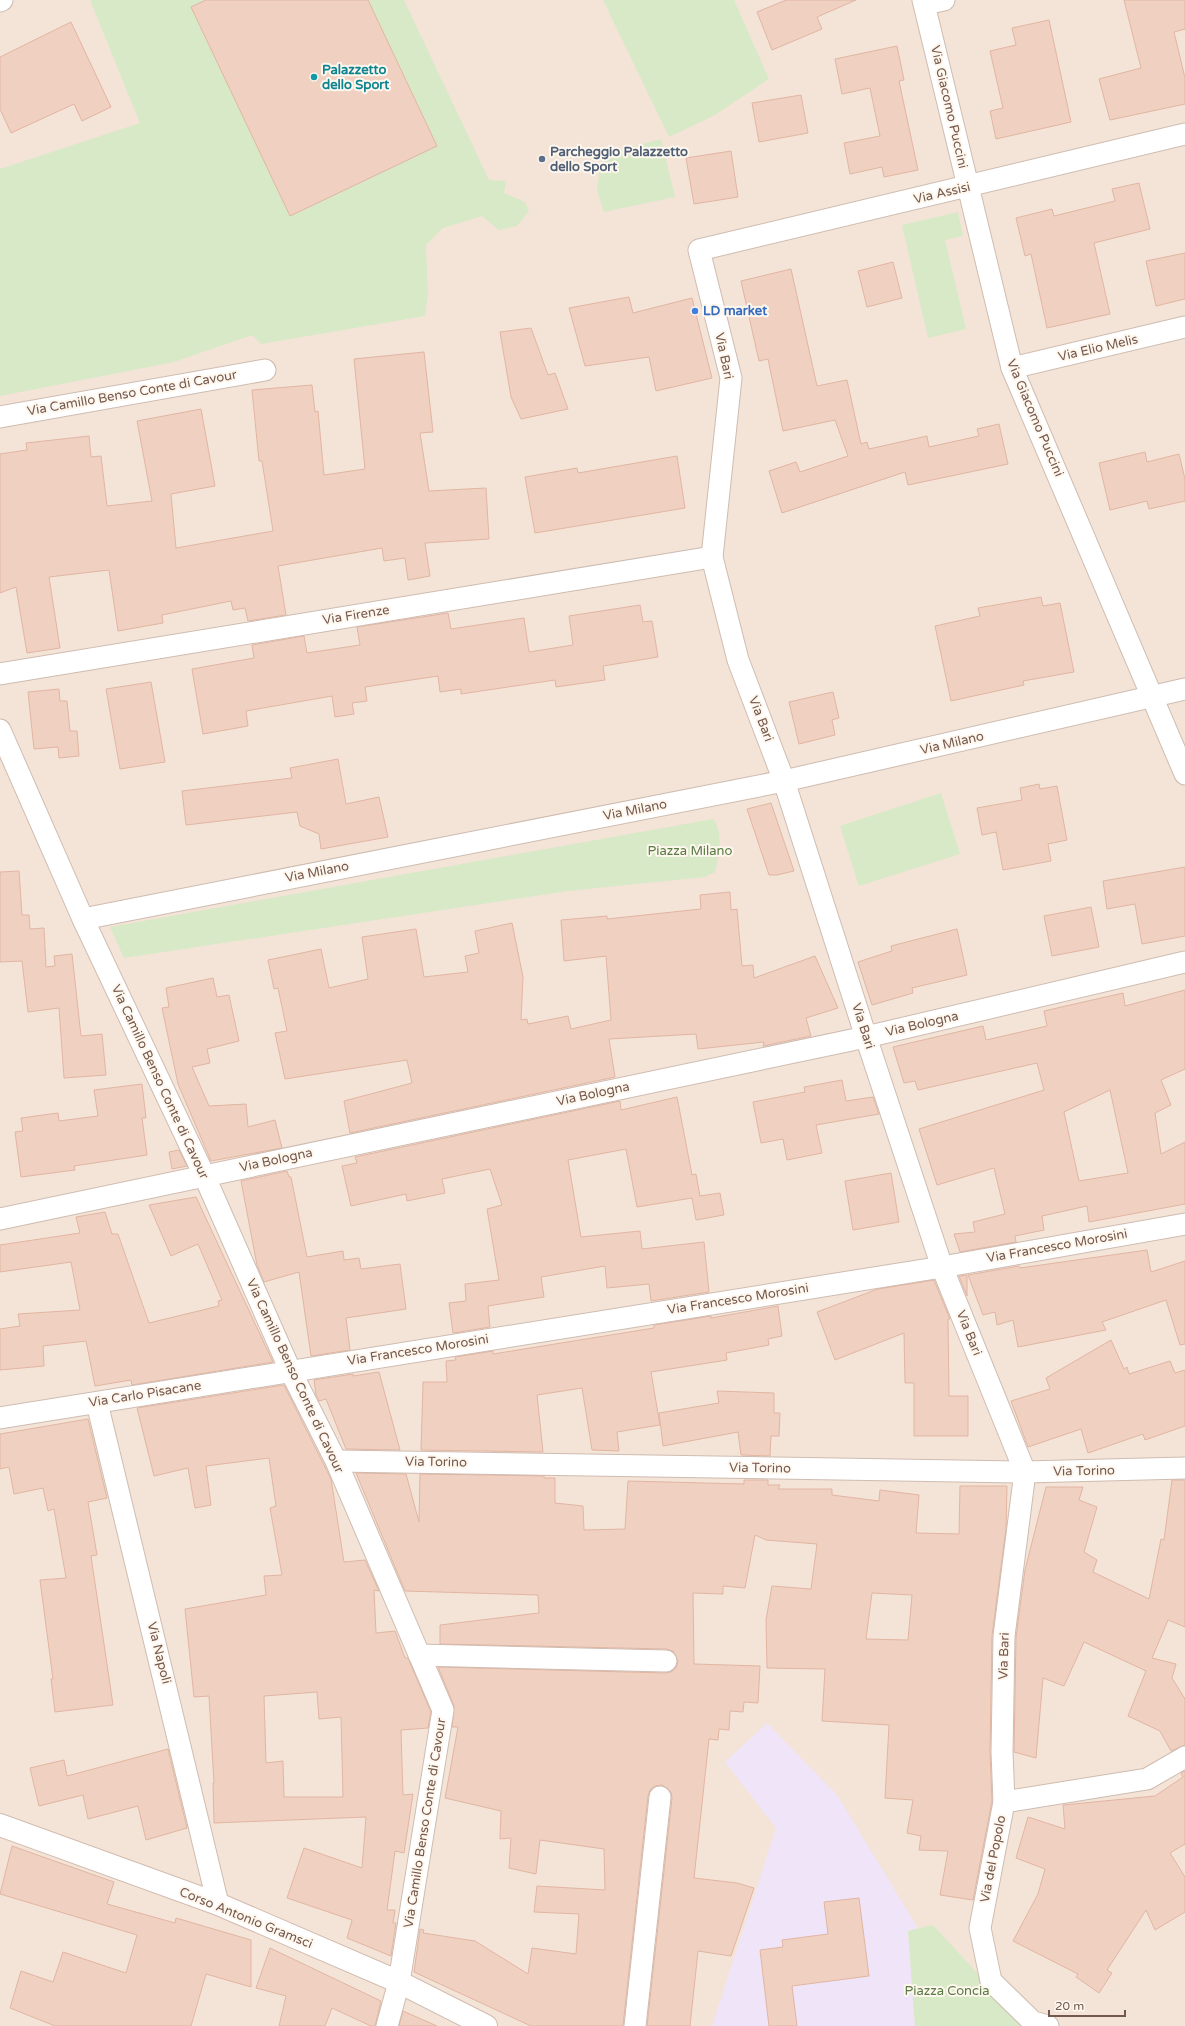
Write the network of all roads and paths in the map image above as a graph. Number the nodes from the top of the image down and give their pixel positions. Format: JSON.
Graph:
{"nodes":[{"id":1,"x":931,"y":1,"type":"edge"},
{"id":2,"x":1185,"y":134,"type":"edge"},
{"id":3,"x":967,"y":187,"type":"junction"},
{"id":4,"x":698,"y":250,"type":"joint"},
{"id":5,"x":1185,"y":327,"type":"edge"},
{"id":6,"x":1012,"y":368,"type":"junction"},
{"id":7,"x":265,"y":370,"type":"dead end"},
{"id":8,"x":0,"y":417,"type":"edge"},
{"id":9,"x":712,"y":556,"type":"junction"},
{"id":10,"x":0,"y":674,"type":"edge"},
{"id":11,"x":1185,"y":689,"type":"edge"},
{"id":12,"x":1153,"y":696,"type":"junction"},
{"id":13,"x":0,"y":730,"type":"edge"},
{"id":14,"x":1185,"y":774,"type":"edge"},
{"id":15,"x":784,"y":781,"type":"junction"},
{"id":16,"x":83,"y":919,"type":"junction"},
{"id":17,"x":1185,"y":962,"type":"edge"},
{"id":18,"x":866,"y":1037,"type":"junction"},
{"id":19,"x":204,"y":1175,"type":"junction"},
{"id":20,"x":0,"y":1219,"type":"edge"},
{"id":21,"x":1185,"y":1224,"type":"edge"},
{"id":22,"x":942,"y":1267,"type":"junction"},
{"id":23,"x":290,"y":1370,"type":"junction"},
{"id":24,"x":97,"y":1403,"type":"junction"},
{"id":25,"x":0,"y":1418,"type":"edge"},
{"id":26,"x":336,"y":1461,"type":"junction"},
{"id":27,"x":1185,"y":1468,"type":"edge"},
{"id":28,"x":1025,"y":1472,"type":"junction"},
{"id":29,"x":419,"y":1655,"type":"junction"},
{"id":30,"x":666,"y":1661,"type":"dead end"},
{"id":31,"x":1185,"y":1757,"type":"edge"},
{"id":32,"x":660,"y":1797,"type":"dead end"},
{"id":33,"x":1004,"y":1802,"type":"junction"},
{"id":34,"x":1,"y":1830,"type":"edge"},
{"id":35,"x":218,"y":1904,"type":"junction"},
{"id":36,"x":399,"y":1982,"type":"junction"},
{"id":37,"x":387,"y":2026,"type":"edge"},
{"id":38,"x":486,"y":2026,"type":"edge"},
{"id":39,"x":635,"y":2026,"type":"edge"},
{"id":40,"x":1048,"y":2026,"type":"edge"}],
"edges":[{"from":1,"to":3,"type":"street","name":"Via Giacomo Puccini"},
{"from":2,"to":3,"type":"street","name":"Via Assisi"},
{"from":3,"to":4,"type":"street","name":"Via Assisi"},
{"from":3,"to":6,"type":"street","name":"Via Giacomo Puccini"},
{"from":4,"to":9,"type":"street","name":"Via Bari"},
{"from":5,"to":6,"type":"street","name":"Via Elio Melis"},
{"from":6,"to":12,"type":"street","name":"Via Giacomo Puccini"},
{"from":7,"to":8,"type":"street","name":"Via Camillo Benso Conte di Cavour"},
{"from":9,"to":10,"type":"street","name":"Via Firenze"},
{"from":9,"to":15,"type":"street","name":"Via Bari"},
{"from":11,"to":12,"type":"street","name":"Via Milano"},
{"from":12,"to":14,"type":"street","name":"Via Giacomo Puccini"},
{"from":12,"to":15,"type":"street","name":"Via Milano"},
{"from":13,"to":16,"type":"street","name":"Via Camillo Benso Conte di Cavour"},
{"from":15,"to":16,"type":"street","name":"Via Milano"},
{"from":15,"to":18,"type":"street","name":"Via Bari"},
{"from":16,"to":19,"type":"street","name":"Via Camillo Benso Conte di Cavour"},
{"from":17,"to":18,"type":"street","name":"Via Bologna"},
{"from":18,"to":19,"type":"street","name":"Via Bologna"},
{"from":18,"to":22,"type":"street","name":"Via Bari"},
{"from":19,"to":20,"type":"street","name":"Via Bologna"},
{"from":19,"to":23,"type":"street","name":"Via Camillo Benso Conte di Cavour"},
{"from":21,"to":22,"type":"street","name":"Via Francesco Morosini"},
{"from":22,"to":23,"type":"street","name":"Via Francesco Morosini"},
{"from":22,"to":28,"type":"street","name":"Via Bari"},
{"from":23,"to":24,"type":"street","name":"Via Carlo Pisacane"},
{"from":23,"to":26,"type":"street","name":"Via Camillo Benso Conte di Cavour"},
{"from":24,"to":25,"type":"street","name":"Via Carlo Pisacane"},
{"from":24,"to":35,"type":"street","name":"Via Napoli"},
{"from":26,"to":28,"type":"street","name":"Via Torino"},
{"from":26,"to":29,"type":"street","name":"Via Camillo Benso Conte di Cavour"},
{"from":27,"to":28,"type":"street","name":"Via Torino"},
{"from":28,"to":33,"type":"street","name":"Via Bari"},
{"from":29,"to":30,"type":"street"},
{"from":29,"to":36,"type":"street","name":"Via Camillo Benso Conte di Cavour"},
{"from":31,"to":33,"type":"street","name":"Via del Popolo"},
{"from":32,"to":39,"type":"street"},
{"from":33,"to":40,"type":"street","name":"Via del Popolo"},
{"from":34,"to":35,"type":"street","name":"Corso Antonio Gramsci"},
{"from":35,"to":36,"type":"street","name":"Corso Antonio Gramsci"},
{"from":36,"to":37,"type":"street","name":"Via Camillo Benso Conte di Cavour"},
{"from":36,"to":38,"type":"street","name":"Corso Antonio Gramsci"}]}
